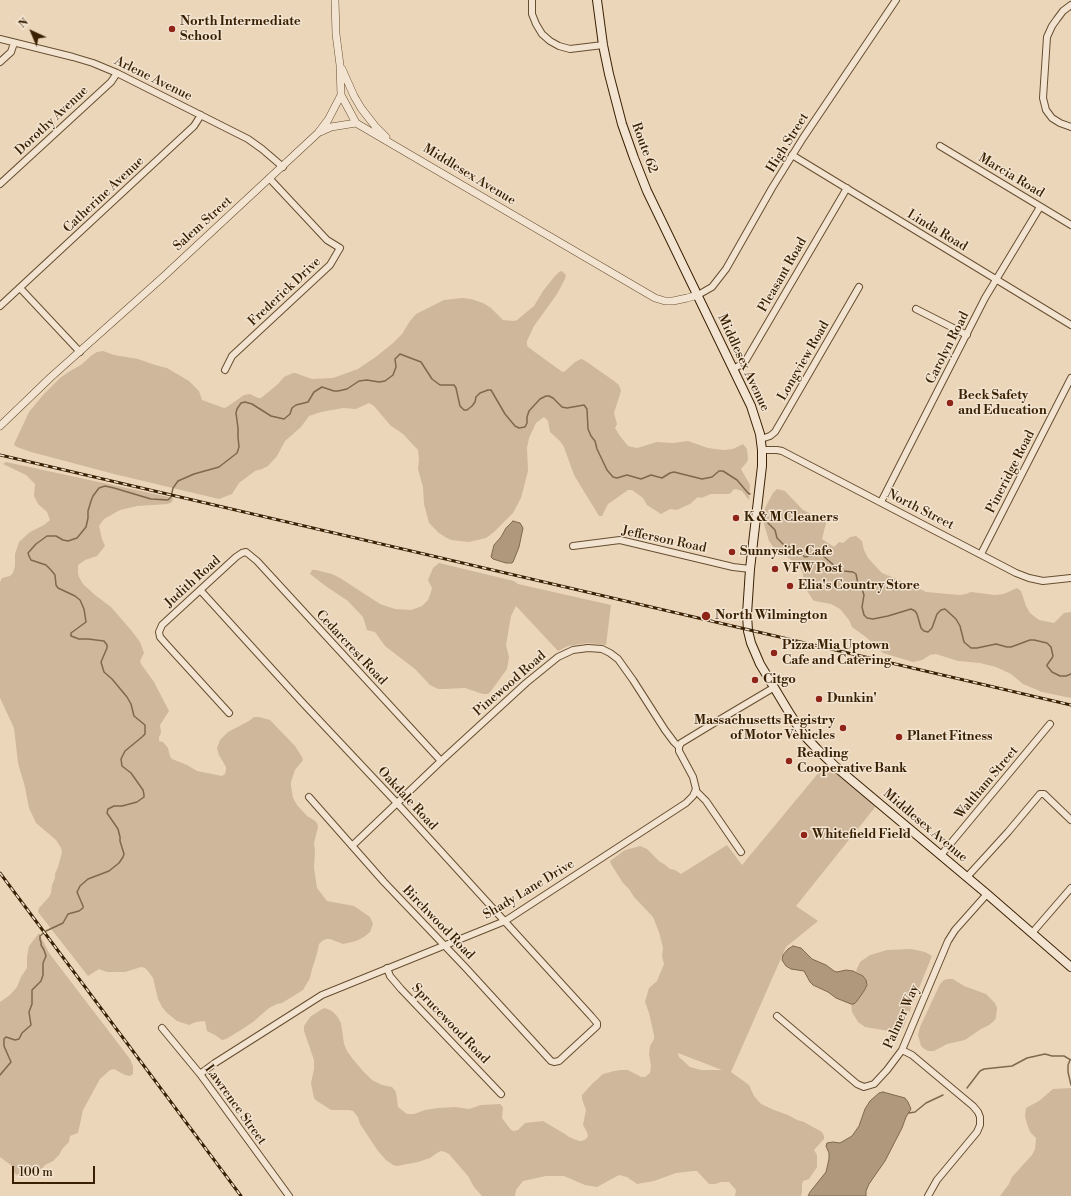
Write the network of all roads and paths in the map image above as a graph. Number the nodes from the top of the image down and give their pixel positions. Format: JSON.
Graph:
{"nodes":[{"id":1,"x":335,"y":0,"type":"edge"},
{"id":2,"x":532,"y":0,"type":"edge"},
{"id":3,"x":597,"y":0,"type":"edge"},
{"id":4,"x":896,"y":0,"type":"edge"},
{"id":5,"x":1071,"y":5,"type":"edge"},
{"id":6,"x":0,"y":39,"type":"edge"},
{"id":7,"x":14,"y":43,"type":"junction"},
{"id":8,"x":603,"y":45,"type":"junction"},
{"id":9,"x":0,"y":62,"type":"edge"},
{"id":10,"x":340,"y":65,"type":"junction"},
{"id":11,"x":117,"y":73,"type":"junction"},
{"id":12,"x":341,"y":95,"type":"junction"},
{"id":13,"x":357,"y":100,"type":"junction"},
{"id":14,"x":361,"y":108,"type":"junction"},
{"id":15,"x":201,"y":115,"type":"junction"},
{"id":16,"x":356,"y":123,"type":"junction"},
{"id":17,"x":1071,"y":128,"type":"edge"},
{"id":18,"x":318,"y":133,"type":"junction"},
{"id":19,"x":392,"y":143,"type":"junction"},
{"id":20,"x":940,"y":146,"type":"dead end"},
{"id":21,"x":792,"y":155,"type":"junction"},
{"id":22,"x":283,"y":167,"type":"junction"},
{"id":23,"x":270,"y":179,"type":"junction"},
{"id":24,"x":0,"y":184,"type":"edge"},
{"id":25,"x":847,"y":188,"type":"junction"},
{"id":26,"x":1040,"y":207,"type":"junction"},
{"id":27,"x":1071,"y":225,"type":"edge"},
{"id":28,"x":996,"y":279,"type":"junction"},
{"id":29,"x":859,"y":287,"type":"dead end"},
{"id":30,"x":20,"y":288,"type":"junction"},
{"id":31,"x":698,"y":295,"type":"junction"},
{"id":32,"x":0,"y":306,"type":"edge"},
{"id":33,"x":916,"y":309,"type":"dead end"},
{"id":34,"x":1071,"y":325,"type":"edge"},
{"id":35,"x":967,"y":335,"type":"junction"},
{"id":36,"x":80,"y":352,"type":"junction"},
{"id":37,"x":733,"y":369,"type":"junction"},
{"id":38,"x":225,"y":370,"type":"dead end"},
{"id":39,"x":1071,"y":378,"type":"edge"},
{"id":40,"x":0,"y":426,"type":"edge"},
{"id":41,"x":761,"y":439,"type":"junction"},
{"id":42,"x":762,"y":450,"type":"junction"},
{"id":43,"x":881,"y":502,"type":"junction"},
{"id":44,"x":573,"y":546,"type":"dead end"},
{"id":45,"x":246,"y":552,"type":"joint"},
{"id":46,"x":981,"y":554,"type":"junction"},
{"id":47,"x":750,"y":569,"type":"junction"},
{"id":48,"x":1071,"y":578,"type":"edge"},
{"id":49,"x":201,"y":591,"type":"junction"},
{"id":50,"x":773,"y":688,"type":"junction"},
{"id":51,"x":229,"y":713,"type":"dead end"},
{"id":52,"x":1050,"y":724,"type":"dead end"},
{"id":53,"x":679,"y":747,"type":"junction"},
{"id":54,"x":441,"y":761,"type":"junction"},
{"id":55,"x":696,"y":791,"type":"junction"},
{"id":56,"x":309,"y":797,"type":"dead end"},
{"id":57,"x":396,"y":802,"type":"junction"},
{"id":58,"x":1071,"y":820,"type":"edge"},
{"id":59,"x":352,"y":846,"type":"junction"},
{"id":60,"x":742,"y":852,"type":"dead end"},
{"id":61,"x":941,"y":855,"type":"junction"},
{"id":62,"x":967,"y":877,"type":"junction"},
{"id":63,"x":1071,"y":888,"type":"edge"},
{"id":64,"x":987,"y":894,"type":"junction"},
{"id":65,"x":505,"y":920,"type":"junction"},
{"id":66,"x":1032,"y":933,"type":"junction"},
{"id":67,"x":443,"y":945,"type":"junction"},
{"id":68,"x":1071,"y":967,"type":"edge"},
{"id":69,"x":387,"y":968,"type":"junction"},
{"id":70,"x":777,"y":1016,"type":"dead end"},
{"id":71,"x":162,"y":1028,"type":"dead end"},
{"id":72,"x":902,"y":1050,"type":"junction"},
{"id":73,"x":553,"y":1062,"type":"joint"},
{"id":74,"x":200,"y":1074,"type":"junction"},
{"id":75,"x":501,"y":1094,"type":"dead end"},
{"id":76,"x":289,"y":1196,"type":"edge"},
{"id":77,"x":928,"y":1196,"type":"edge"}],
"edges":[{"from":1,"to":10,"type":"street","name":"Salem Street"},
{"from":2,"to":8,"type":"street"},
{"from":3,"to":8,"type":"main road","name":"Route 62"},
{"from":4,"to":21,"type":"street","name":"High Street"},
{"from":5,"to":17,"type":"street"},
{"from":6,"to":7,"type":"street","name":"Arlene Avenue"},
{"from":7,"to":9,"type":"street"},
{"from":7,"to":11,"type":"street","name":"Arlene Avenue"},
{"from":8,"to":31,"type":"main road","name":"Route 62"},
{"from":10,"to":12,"type":"street","name":"Salem Street"},
{"from":10,"to":13,"type":"street","name":"Middlesex Avenue"},
{"from":11,"to":15,"type":"street","name":"Arlene Avenue"},
{"from":11,"to":24,"type":"street","name":"Dorothy Avenue"},
{"from":12,"to":13,"type":"street"},
{"from":12,"to":16,"type":"street"},
{"from":12,"to":18,"type":"street","name":"Salem Street"},
{"from":13,"to":14,"type":"street","name":"Middlesex Avenue"},
{"from":14,"to":16,"type":"street"},
{"from":14,"to":19,"type":"street","name":"Middlesex Avenue"},
{"from":15,"to":22,"type":"street","name":"Arlene Avenue"},
{"from":15,"to":30,"type":"street","name":"Catherine Avenue"},
{"from":16,"to":18,"type":"street"},
{"from":16,"to":19,"type":"street","name":"Middlesex Avenue"},
{"from":18,"to":22,"type":"street","name":"Salem Street"},
{"from":19,"to":31,"type":"street","name":"Middlesex Avenue"},
{"from":20,"to":26,"type":"street","name":"Marcia Road"},
{"from":21,"to":25,"type":"street","name":"Linda Road"},
{"from":21,"to":31,"type":"street","name":"High Street"},
{"from":22,"to":23,"type":"street","name":"Salem Street"},
{"from":23,"to":36,"type":"street","name":"Salem Street"},
{"from":23,"to":38,"type":"street","name":"Frederick Drive"},
{"from":25,"to":28,"type":"street","name":"Linda Road"},
{"from":25,"to":37,"type":"street","name":"Pleasant Road"},
{"from":26,"to":27,"type":"street","name":"Marcia Road"},
{"from":26,"to":28,"type":"street","name":"Carolyn Road"},
{"from":28,"to":34,"type":"street","name":"Linda Road"},
{"from":28,"to":35,"type":"street","name":"Carolyn Road"},
{"from":29,"to":41,"type":"street","name":"Longview Road"},
{"from":30,"to":32,"type":"street","name":"Catherine Avenue"},
{"from":30,"to":36,"type":"street"},
{"from":31,"to":37,"type":"main road","name":"Middlesex Avenue"},
{"from":33,"to":35,"type":"street"},
{"from":35,"to":43,"type":"street","name":"Carolyn Road"},
{"from":36,"to":40,"type":"street","name":"Salem Street"},
{"from":37,"to":41,"type":"main road","name":"Middlesex Avenue"},
{"from":39,"to":46,"type":"street","name":"Pineridge Road"},
{"from":41,"to":42,"type":"main road","name":"Middlesex Avenue"},
{"from":42,"to":43,"type":"street","name":"North Street"},
{"from":42,"to":47,"type":"main road","name":"Middlesex Avenue"},
{"from":43,"to":46,"type":"street","name":"North Street"},
{"from":44,"to":47,"type":"street","name":"Jefferson Road"},
{"from":45,"to":49,"type":"street","name":"Judith Road"},
{"from":45,"to":54,"type":"street","name":"Cedarcrest Road"},
{"from":46,"to":48,"type":"street","name":"North Street"},
{"from":47,"to":50,"type":"main road","name":"Middlesex Avenue"},
{"from":49,"to":51,"type":"street","name":"Judith Road"},
{"from":49,"to":57,"type":"street","name":"Oakdale Road"},
{"from":50,"to":53,"type":"street"},
{"from":50,"to":61,"type":"main road","name":"Middlesex Avenue"},
{"from":52,"to":61,"type":"street","name":"Waltham Street"},
{"from":53,"to":54,"type":"street","name":"Pinewood Road"},
{"from":53,"to":55,"type":"street"},
{"from":54,"to":57,"type":"street","name":"Pinewood Road"},
{"from":55,"to":60,"type":"street"},
{"from":55,"to":65,"type":"street","name":"Shady Lane Drive"},
{"from":56,"to":59,"type":"street","name":"Birchwood Road"},
{"from":57,"to":59,"type":"street","name":"Pinewood Road"},
{"from":57,"to":65,"type":"street","name":"Oakdale Road"},
{"from":58,"to":62,"type":"street"},
{"from":59,"to":67,"type":"street","name":"Birchwood Road"},
{"from":61,"to":62,"type":"main road","name":"Middlesex Avenue"},
{"from":62,"to":64,"type":"main road","name":"Middlesex Avenue"},
{"from":63,"to":66,"type":"street"},
{"from":64,"to":66,"type":"main road","name":"Middlesex Avenue"},
{"from":64,"to":72,"type":"street","name":"Palmer Way"},
{"from":65,"to":67,"type":"street","name":"Shady Lane Drive"},
{"from":65,"to":73,"type":"street","name":"Oakdale Road"},
{"from":66,"to":68,"type":"main road","name":"Middlesex Avenue"},
{"from":67,"to":69,"type":"street","name":"Shady Lane Drive"},
{"from":67,"to":73,"type":"street","name":"Birchwood Road"},
{"from":69,"to":74,"type":"street","name":"Shady Lane Drive"},
{"from":69,"to":75,"type":"street","name":"Sprucewood Road"},
{"from":70,"to":72,"type":"street","name":"Palmer Way"},
{"from":71,"to":74,"type":"street","name":"Lawrence Street"},
{"from":72,"to":77,"type":"street"},
{"from":74,"to":76,"type":"street","name":"Lawrence Street"}]}
